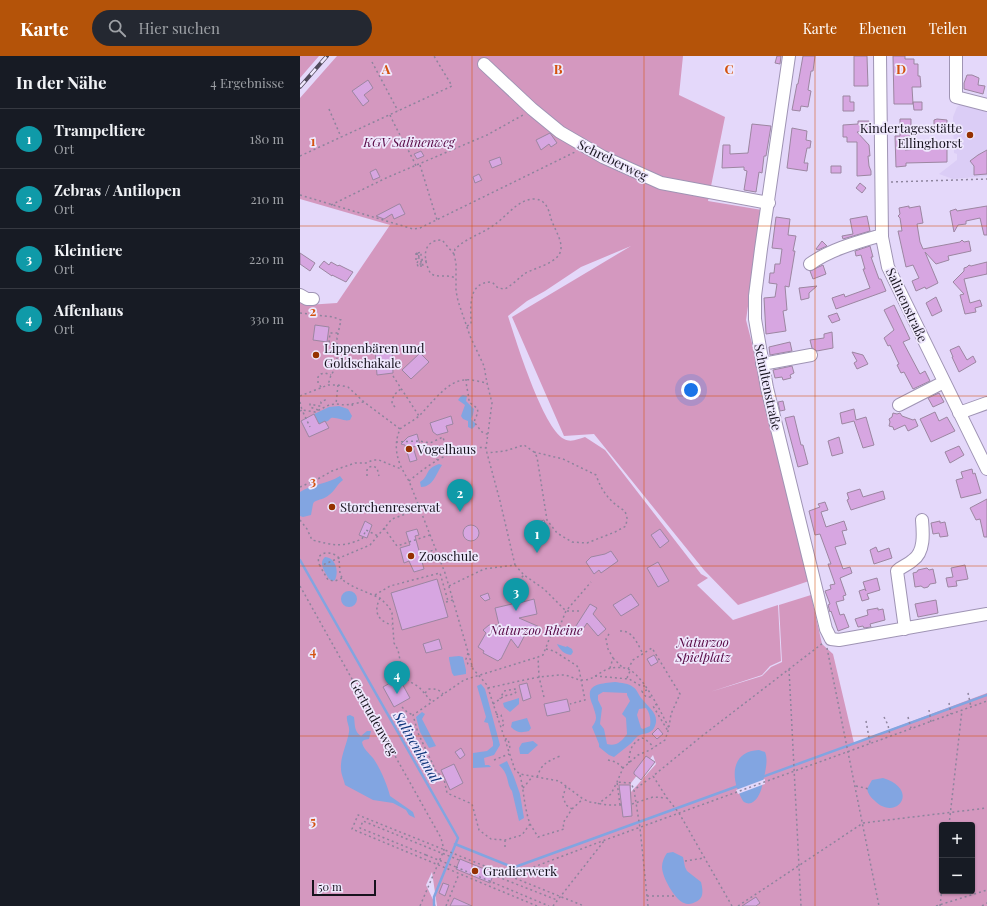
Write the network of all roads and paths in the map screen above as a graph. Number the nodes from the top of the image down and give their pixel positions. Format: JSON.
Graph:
{"nodes":[{"id":1,"x":434,"y":56,"type":"edge"},
{"id":2,"x":789,"y":56,"type":"edge"},
{"id":3,"x":880,"y":56,"type":"edge"},
{"id":4,"x":956,"y":56,"type":"edge"},
{"id":5,"x":372,"y":62,"type":"dead end"},
{"id":6,"x":484,"y":64,"type":"dead end"},
{"id":7,"x":987,"y":105,"type":"edge"},
{"id":8,"x":330,"y":109,"type":"dead end"},
{"id":9,"x":532,"y":109,"type":"junction"},
{"id":10,"x":398,"y":111,"type":"junction"},
{"id":11,"x":390,"y":115,"type":"junction"},
{"id":12,"x":341,"y":137,"type":"junction"},
{"id":13,"x":584,"y":146,"type":"junction"},
{"id":14,"x":300,"y":156,"type":"edge"},
{"id":15,"x":420,"y":165,"type":"junction"},
{"id":16,"x":416,"y":166,"type":"junction"},
{"id":17,"x":987,"y":179,"type":"edge"},
{"id":18,"x":881,"y":183,"type":"junction"},
{"id":19,"x":300,"y":194,"type":"edge"},
{"id":20,"x":769,"y":203,"type":"junction"},
{"id":21,"x":331,"y":205,"type":"junction"},
{"id":22,"x":437,"y":220,"type":"junction"},
{"id":23,"x":882,"y":235,"type":"junction"},
{"id":24,"x":426,"y":253,"type":"junction"},
{"id":25,"x":454,"y":254,"type":"junction"},
{"id":26,"x":427,"y":261,"type":"junction"},
{"id":27,"x":431,"y":263,"type":"dead end"},
{"id":28,"x":427,"y":264,"type":"junction"},
{"id":29,"x":810,"y":264,"type":"dead end"},
{"id":30,"x":456,"y":278,"type":"junction"},
{"id":31,"x":300,"y":295,"type":"edge"},
{"id":32,"x":313,"y":299,"type":"dead end"},
{"id":33,"x":300,"y":313,"type":"edge"},
{"id":34,"x":467,"y":326,"type":"junction"},
{"id":35,"x":338,"y":333,"type":"junction"},
{"id":36,"x":337,"y":348,"type":"junction"},
{"id":37,"x":811,"y":355,"type":"dead end"},
{"id":38,"x":762,"y":364,"type":"junction"},
{"id":39,"x":331,"y":375,"type":"junction"},
{"id":40,"x":393,"y":376,"type":"dead end"},
{"id":41,"x":466,"y":380,"type":"junction"},
{"id":42,"x":944,"y":382,"type":"junction"},
{"id":43,"x":487,"y":383,"type":"junction"},
{"id":44,"x":328,"y":385,"type":"junction"},
{"id":45,"x":338,"y":385,"type":"junction"},
{"id":46,"x":321,"y":387,"type":"junction"},
{"id":47,"x":401,"y":388,"type":"junction"},
{"id":48,"x":300,"y":396,"type":"edge"},
{"id":49,"x":327,"y":400,"type":"dead end"},
{"id":50,"x":300,"y":402,"type":"edge"},
{"id":51,"x":364,"y":402,"type":"junction"},
{"id":52,"x":987,"y":403,"type":"edge"},
{"id":53,"x":336,"y":404,"type":"junction"},
{"id":54,"x":352,"y":404,"type":"junction"},
{"id":55,"x":899,"y":405,"type":"dead end"},
{"id":56,"x":395,"y":407,"type":"dead end"},
{"id":57,"x":353,"y":408,"type":"dead end"},
{"id":58,"x":301,"y":410,"type":"edge"},
{"id":59,"x":318,"y":411,"type":"junction"},
{"id":60,"x":959,"y":413,"type":"junction"},
{"id":61,"x":419,"y":416,"type":"junction"},
{"id":62,"x":310,"y":427,"type":"dead end"},
{"id":63,"x":400,"y":429,"type":"junction"},
{"id":64,"x":489,"y":435,"type":"junction"},
{"id":65,"x":396,"y":442,"type":"junction"},
{"id":66,"x":486,"y":448,"type":"junction"},
{"id":67,"x":534,"y":452,"type":"junction"},
{"id":68,"x":487,"y":453,"type":"junction"},
{"id":69,"x":373,"y":460,"type":"junction"},
{"id":70,"x":437,"y":461,"type":"junction"},
{"id":71,"x":373,"y":466,"type":"junction"},
{"id":72,"x":401,"y":469,"type":"junction"},
{"id":73,"x":987,"y":469,"type":"edge"},
{"id":74,"x":367,"y":476,"type":"dead end"},
{"id":75,"x":379,"y":476,"type":"dead end"},
{"id":76,"x":409,"y":481,"type":"junction"},
{"id":77,"x":300,"y":487,"type":"edge"},
{"id":78,"x":419,"y":507,"type":"junction"},
{"id":79,"x":300,"y":520,"type":"edge"},
{"id":80,"x":922,"y":520,"type":"dead end"},
{"id":81,"x":384,"y":528,"type":"junction"},
{"id":82,"x":430,"y":535,"type":"junction"},
{"id":83,"x":378,"y":536,"type":"junction"},
{"id":84,"x":436,"y":549,"type":"junction"},
{"id":85,"x":426,"y":553,"type":"dead end"},
{"id":86,"x":339,"y":558,"type":"junction"},
{"id":87,"x":320,"y":565,"type":"junction"},
{"id":88,"x":515,"y":565,"type":"junction"},
{"id":89,"x":524,"y":575,"type":"junction"},
{"id":90,"x":343,"y":578,"type":"junction"},
{"id":91,"x":591,"y":582,"type":"dead end"},
{"id":92,"x":300,"y":586,"type":"edge"},
{"id":93,"x":449,"y":586,"type":"junction"},
{"id":94,"x":375,"y":595,"type":"junction"},
{"id":95,"x":380,"y":598,"type":"junction"},
{"id":96,"x":453,"y":600,"type":"junction"},
{"id":97,"x":515,"y":600,"type":"dead end"},
{"id":98,"x":566,"y":611,"type":"junction"},
{"id":99,"x":580,"y":611,"type":"dead end"},
{"id":100,"x":987,"y":614,"type":"edge"},
{"id":101,"x":392,"y":625,"type":"junction"},
{"id":102,"x":905,"y":628,"type":"junction"},
{"id":103,"x":620,"y":631,"type":"dead end"},
{"id":104,"x":609,"y":634,"type":"dead end"},
{"id":105,"x":545,"y":649,"type":"junction"},
{"id":106,"x":468,"y":652,"type":"junction"},
{"id":107,"x":643,"y":654,"type":"junction"},
{"id":108,"x":538,"y":657,"type":"junction"},
{"id":109,"x":613,"y":658,"type":"junction"},
{"id":110,"x":473,"y":667,"type":"junction"},
{"id":111,"x":610,"y":668,"type":"junction"},
{"id":112,"x":622,"y":668,"type":"junction"},
{"id":113,"x":789,"y":669,"type":"junction"},
{"id":114,"x":629,"y":670,"type":"junction"},
{"id":115,"x":479,"y":675,"type":"junction"},
{"id":116,"x":595,"y":676,"type":"junction"},
{"id":117,"x":539,"y":677,"type":"junction"},
{"id":118,"x":627,"y":678,"type":"junction"},
{"id":119,"x":581,"y":680,"type":"junction"},
{"id":120,"x":645,"y":686,"type":"junction"},
{"id":121,"x":488,"y":688,"type":"junction"},
{"id":122,"x":647,"y":690,"type":"junction"},
{"id":123,"x":425,"y":693,"type":"junction"},
{"id":124,"x":968,"y":693,"type":"dead end"},
{"id":125,"x":443,"y":694,"type":"junction"},
{"id":126,"x":544,"y":697,"type":"dead end"},
{"id":127,"x":652,"y":697,"type":"junction"},
{"id":128,"x":500,"y":699,"type":"junction"},
{"id":129,"x":987,"y":701,"type":"edge"},
{"id":130,"x":432,"y":702,"type":"junction"},
{"id":131,"x":949,"y":703,"type":"dead end"},
{"id":132,"x":493,"y":704,"type":"junction"},
{"id":133,"x":570,"y":704,"type":"dead end"},
{"id":134,"x":657,"y":704,"type":"junction"},
{"id":135,"x":402,"y":707,"type":"dead end"},
{"id":136,"x":971,"y":707,"type":"junction"},
{"id":137,"x":929,"y":710,"type":"dead end"},
{"id":138,"x":962,"y":710,"type":"junction"},
{"id":139,"x":951,"y":714,"type":"junction"},
{"id":140,"x":413,"y":715,"type":"junction"},
{"id":141,"x":884,"y":717,"type":"dead end"},
{"id":142,"x":908,"y":717,"type":"dead end"},
{"id":143,"x":866,"y":721,"type":"dead end"},
{"id":144,"x":931,"y":722,"type":"junction"},
{"id":145,"x":669,"y":728,"type":"junction"},
{"id":146,"x":911,"y":729,"type":"junction"},
{"id":147,"x":668,"y":731,"type":"junction"},
{"id":148,"x":890,"y":736,"type":"junction"},
{"id":149,"x":870,"y":744,"type":"junction"},
{"id":150,"x":654,"y":747,"type":"junction"},
{"id":151,"x":849,"y":752,"type":"junction"},
{"id":152,"x":509,"y":754,"type":"junction"},
{"id":153,"x":560,"y":756,"type":"dead end"},
{"id":154,"x":494,"y":760,"type":"dead end"},
{"id":155,"x":608,"y":760,"type":"dead end"},
{"id":156,"x":629,"y":763,"type":"junction"},
{"id":157,"x":623,"y":768,"type":"junction"},
{"id":158,"x":794,"y":771,"type":"junction"},
{"id":159,"x":520,"y":774,"type":"junction"},
{"id":160,"x":533,"y":776,"type":"junction"},
{"id":161,"x":653,"y":776,"type":"junction"},
{"id":162,"x":537,"y":777,"type":"junction"},
{"id":163,"x":617,"y":782,"type":"junction"},
{"id":164,"x":566,"y":786,"type":"junction"},
{"id":165,"x":856,"y":786,"type":"junction"},
{"id":166,"x":524,"y":788,"type":"junction"},
{"id":167,"x":869,"y":789,"type":"dead end"},
{"id":168,"x":634,"y":790,"type":"junction"},
{"id":169,"x":666,"y":798,"type":"junction"},
{"id":170,"x":583,"y":799,"type":"junction"},
{"id":171,"x":636,"y":803,"type":"junction"},
{"id":172,"x":598,"y":804,"type":"junction"},
{"id":173,"x":632,"y":804,"type":"dead end"},
{"id":174,"x":572,"y":808,"type":"junction"},
{"id":175,"x":987,"y":808,"type":"edge"},
{"id":176,"x":679,"y":813,"type":"junction"},
{"id":177,"x":950,"y":813,"type":"junction"},
{"id":178,"x":949,"y":822,"type":"edge"},
{"id":179,"x":863,"y":823,"type":"junction"},
{"id":180,"x":530,"y":824,"type":"junction"},
{"id":181,"x":640,"y":828,"type":"junction"},
{"id":182,"x":504,"y":840,"type":"junction"},
{"id":183,"x":605,"y":840,"type":"junction"},
{"id":184,"x":505,"y":847,"type":"dead end"},
{"id":185,"x":444,"y":850,"type":"junction"},
{"id":186,"x":704,"y":858,"type":"junction"},
{"id":187,"x":459,"y":860,"type":"dead end"},
{"id":188,"x":685,"y":862,"type":"dead end"},
{"id":189,"x":439,"y":865,"type":"junction"},
{"id":190,"x":799,"y":866,"type":"junction"},
{"id":191,"x":459,"y":874,"type":"junction"},
{"id":192,"x":494,"y":874,"type":"dead end"},
{"id":193,"x":510,"y":876,"type":"junction"},
{"id":194,"x":987,"y":890,"type":"edge"},
{"id":195,"x":941,"y":894,"type":"edge"},
{"id":196,"x":561,"y":896,"type":"junction"},
{"id":197,"x":647,"y":896,"type":"junction"},
{"id":198,"x":676,"y":896,"type":"dead end"},
{"id":199,"x":557,"y":900,"type":"junction"},
{"id":200,"x":987,"y":903,"type":"edge"},
{"id":201,"x":940,"y":905,"type":"edge"},
{"id":202,"x":420,"y":906,"type":"edge"},
{"id":203,"x":446,"y":906,"type":"edge"},
{"id":204,"x":537,"y":906,"type":"edge"},
{"id":205,"x":549,"y":906,"type":"edge"},
{"id":206,"x":553,"y":906,"type":"edge"},
{"id":207,"x":584,"y":906,"type":"edge"},
{"id":208,"x":648,"y":906,"type":"edge"},
{"id":209,"x":732,"y":906,"type":"edge"},
{"id":210,"x":738,"y":906,"type":"edge"},
{"id":211,"x":801,"y":906,"type":"edge"},
{"id":212,"x":879,"y":906,"type":"edge"},
{"id":213,"x":936,"y":906,"type":"edge"},
{"id":214,"x":982,"y":906,"type":"edge"}],
"edges":[{"from":1,"to":10,"type":"path"},
{"from":2,"to":20,"type":"street","name":"Schultenstraße"},
{"from":3,"to":18,"type":"street","name":"Salinenstraße"},
{"from":4,"to":7,"type":"street"},
{"from":5,"to":10,"type":"path"},
{"from":6,"to":9,"type":"street","name":"Schreberweg"},
{"from":8,"to":12,"type":"path"},
{"from":9,"to":13,"type":"street","name":"Schreberweg"},
{"from":9,"to":15,"type":"path"},
{"from":10,"to":11,"type":"path"},
{"from":11,"to":12,"type":"path"},
{"from":11,"to":16,"type":"path"},
{"from":12,"to":14,"type":"path"},
{"from":13,"to":20,"type":"street","name":"Schreberweg"},
{"from":13,"to":22,"type":"path"},
{"from":15,"to":16,"type":"path"},
{"from":15,"to":22,"type":"path"},
{"from":16,"to":21,"type":"path"},
{"from":17,"to":18,"type":"path"},
{"from":18,"to":23,"type":"street","name":"Salinenstraße"},
{"from":19,"to":21,"type":"path"},
{"from":20,"to":38,"type":"street","name":"Schultenstraße"},
{"from":21,"to":22,"type":"path"},
{"from":23,"to":29,"type":"street"},
{"from":23,"to":42,"type":"street","name":"Salinenstraße"},
{"from":24,"to":25,"type":"path"},
{"from":24,"to":26,"type":"path"},
{"from":24,"to":26,"type":"path"},
{"from":25,"to":30,"type":"path"},
{"from":25,"to":34,"type":"path"},
{"from":26,"to":28,"type":"path"},
{"from":27,"to":28,"type":"path"},
{"from":28,"to":30,"type":"path"},
{"from":30,"to":34,"type":"path"},
{"from":31,"to":32,"type":"street"},
{"from":33,"to":35,"type":"path"},
{"from":34,"to":43,"type":"path"},
{"from":35,"to":36,"type":"path"},
{"from":35,"to":36,"type":"path"},
{"from":36,"to":39,"type":"path"},
{"from":37,"to":38,"type":"street"},
{"from":38,"to":102,"type":"street","name":"Schultenstraße"},
{"from":39,"to":44,"type":"path"},
{"from":39,"to":46,"type":"path"},
{"from":40,"to":47,"type":"path"},
{"from":41,"to":43,"type":"path"},
{"from":41,"to":61,"type":"path"},
{"from":41,"to":64,"type":"path"},
{"from":42,"to":55,"type":"street"},
{"from":42,"to":60,"type":"street","name":"Salinenstraße"},
{"from":43,"to":64,"type":"path"},
{"from":44,"to":45,"type":"path"},
{"from":44,"to":46,"type":"path"},
{"from":45,"to":51,"type":"path"},
{"from":45,"to":53,"type":"path"},
{"from":46,"to":48,"type":"path"},
{"from":47,"to":56,"type":"path"},
{"from":47,"to":61,"type":"path"},
{"from":49,"to":59,"type":"path"},
{"from":50,"to":58,"type":"path"},
{"from":51,"to":54,"type":"path"},
{"from":51,"to":63,"type":"path"},
{"from":52,"to":60,"type":"street"},
{"from":53,"to":54,"type":"path"},
{"from":53,"to":59,"type":"path"},
{"from":54,"to":57,"type":"path"},
{"from":58,"to":59,"type":"path"},
{"from":58,"to":62,"type":"path"},
{"from":60,"to":73,"type":"street","name":"Salinenstraße"},
{"from":61,"to":63,"type":"path"},
{"from":63,"to":65,"type":"path"},
{"from":64,"to":66,"type":"path"},
{"from":65,"to":70,"type":"path"},
{"from":65,"to":72,"type":"path"},
{"from":66,"to":68,"type":"path"},
{"from":66,"to":70,"type":"path"},
{"from":67,"to":67,"type":"path"},
{"from":67,"to":68,"type":"path"},
{"from":68,"to":88,"type":"path"},
{"from":69,"to":71,"type":"path"},
{"from":69,"to":72,"type":"path"},
{"from":69,"to":77,"type":"path"},
{"from":70,"to":76,"type":"path"},
{"from":71,"to":74,"type":"path"},
{"from":71,"to":75,"type":"path"},
{"from":72,"to":76,"type":"path"},
{"from":76,"to":78,"type":"path"},
{"from":78,"to":81,"type":"path"},
{"from":78,"to":82,"type":"path"},
{"from":79,"to":83,"type":"path"},
{"from":80,"to":102,"type":"street"},
{"from":81,"to":82,"type":"path"},
{"from":81,"to":83,"type":"path"},
{"from":82,"to":84,"type":"path"},
{"from":83,"to":86,"type":"path"},
{"from":84,"to":85,"type":"path"},
{"from":84,"to":93,"type":"path"},
{"from":86,"to":87,"type":"path"},
{"from":86,"to":87,"type":"path"},
{"from":86,"to":90,"type":"path"},
{"from":87,"to":90,"type":"path"},
{"from":88,"to":89,"type":"path"},
{"from":88,"to":93,"type":"path"},
{"from":89,"to":97,"type":"path"},
{"from":89,"to":98,"type":"path"},
{"from":90,"to":94,"type":"path"},
{"from":91,"to":98,"type":"path"},
{"from":92,"to":185,"type":"path","name":"Gertrudenweg"},
{"from":93,"to":96,"type":"path"},
{"from":94,"to":95,"type":"path"},
{"from":94,"to":96,"type":"path"},
{"from":95,"to":101,"type":"path"},
{"from":95,"to":101,"type":"path"},
{"from":96,"to":106,"type":"path"},
{"from":98,"to":99,"type":"path"},
{"from":98,"to":105,"type":"path"},
{"from":100,"to":102,"type":"street","name":"Schultenstraße"},
{"from":101,"to":123,"type":"path"},
{"from":103,"to":107,"type":"path"},
{"from":104,"to":109,"type":"path"},
{"from":105,"to":108,"type":"path"},
{"from":105,"to":119,"type":"path"},
{"from":106,"to":110,"type":"path"},
{"from":106,"to":110,"type":"path"},
{"from":107,"to":114,"type":"path"},
{"from":107,"to":145,"type":"path"},
{"from":108,"to":115,"type":"path"},
{"from":108,"to":117,"type":"path"},
{"from":109,"to":111,"type":"path"},
{"from":109,"to":112,"type":"path"},
{"from":110,"to":115,"type":"path"},
{"from":111,"to":112,"type":"path"},
{"from":111,"to":116,"type":"path"},
{"from":112,"to":114,"type":"path"},
{"from":113,"to":151,"type":"path"},
{"from":113,"to":158,"type":"path"},
{"from":113,"to":161,"type":"path"},
{"from":114,"to":118,"type":"path"},
{"from":114,"to":120,"type":"path"},
{"from":115,"to":121,"type":"path"},
{"from":115,"to":125,"type":"path"},
{"from":116,"to":118,"type":"path"},
{"from":116,"to":119,"type":"path"},
{"from":117,"to":119,"type":"path"},
{"from":117,"to":121,"type":"path"},
{"from":117,"to":126,"type":"path"},
{"from":118,"to":120,"type":"path"},
{"from":119,"to":133,"type":"path"},
{"from":120,"to":122,"type":"path"},
{"from":121,"to":132,"type":"path"},
{"from":122,"to":127,"type":"path"},
{"from":122,"to":127,"type":"path"},
{"from":123,"to":125,"type":"path"},
{"from":123,"to":130,"type":"path"},
{"from":124,"to":136,"type":"path"},
{"from":125,"to":130,"type":"path"},
{"from":127,"to":134,"type":"path"},
{"from":128,"to":128,"type":"path"},
{"from":128,"to":132,"type":"path"},
{"from":129,"to":136,"type":"path"},
{"from":130,"to":140,"type":"path"},
{"from":131,"to":139,"type":"path"},
{"from":132,"to":152,"type":"path"},
{"from":134,"to":145,"type":"path"},
{"from":134,"to":147,"type":"path"},
{"from":135,"to":140,"type":"path"},
{"from":136,"to":138,"type":"path"},
{"from":137,"to":144,"type":"path"},
{"from":138,"to":139,"type":"path"},
{"from":138,"to":177,"type":"path"},
{"from":139,"to":144,"type":"path"},
{"from":140,"to":182,"type":"path"},
{"from":141,"to":148,"type":"path"},
{"from":142,"to":146,"type":"path"},
{"from":143,"to":149,"type":"path"},
{"from":144,"to":146,"type":"path"},
{"from":145,"to":147,"type":"path"},
{"from":146,"to":148,"type":"path"},
{"from":147,"to":150,"type":"path"},
{"from":148,"to":149,"type":"path"},
{"from":149,"to":151,"type":"path"},
{"from":150,"to":156,"type":"path"},
{"from":150,"to":156,"type":"path"},
{"from":151,"to":158,"type":"path"},
{"from":151,"to":165,"type":"path"},
{"from":152,"to":154,"type":"path"},
{"from":152,"to":159,"type":"path"},
{"from":153,"to":162,"type":"path"},
{"from":155,"to":157,"type":"path"},
{"from":156,"to":157,"type":"path"},
{"from":157,"to":163,"type":"path"},
{"from":158,"to":176,"type":"path"},
{"from":158,"to":190,"type":"path"},
{"from":159,"to":160,"type":"path"},
{"from":159,"to":166,"type":"path"},
{"from":160,"to":162,"type":"path"},
{"from":160,"to":166,"type":"path"},
{"from":161,"to":168,"type":"path"},
{"from":161,"to":169,"type":"path"},
{"from":162,"to":164,"type":"path"},
{"from":163,"to":168,"type":"path"},
{"from":163,"to":172,"type":"path"},
{"from":163,"to":172,"type":"path"},
{"from":164,"to":170,"type":"path"},
{"from":164,"to":174,"type":"path"},
{"from":165,"to":167,"type":"path"},
{"from":165,"to":179,"type":"path"},
{"from":166,"to":180,"type":"path"},
{"from":168,"to":171,"type":"path"},
{"from":169,"to":171,"type":"path"},
{"from":169,"to":176,"type":"path"},
{"from":170,"to":172,"type":"path"},
{"from":170,"to":174,"type":"path"},
{"from":171,"to":173,"type":"path"},
{"from":171,"to":181,"type":"path"},
{"from":174,"to":180,"type":"path"},
{"from":175,"to":177,"type":"path"},
{"from":176,"to":181,"type":"path"},
{"from":176,"to":186,"type":"path"},
{"from":177,"to":178,"type":"path"},
{"from":177,"to":179,"type":"path"},
{"from":179,"to":190,"type":"path"},
{"from":179,"to":212,"type":"path"},
{"from":180,"to":182,"type":"path"},
{"from":181,"to":183,"type":"path"},
{"from":181,"to":197,"type":"path"},
{"from":182,"to":184,"type":"path"},
{"from":183,"to":193,"type":"path"},
{"from":183,"to":196,"type":"path"},
{"from":185,"to":189,"type":"path"},
{"from":185,"to":189,"type":"path"},
{"from":185,"to":193,"type":"path"},
{"from":186,"to":188,"type":"path"},
{"from":186,"to":209,"type":"path"},
{"from":187,"to":205,"type":"path","bridge":true},
{"from":189,"to":191,"type":"path"},
{"from":189,"to":202,"type":"path"},
{"from":190,"to":210,"type":"path"},
{"from":190,"to":211,"type":"path"},
{"from":191,"to":203,"type":"path"},
{"from":191,"to":204,"type":"path"},
{"from":192,"to":199,"type":"path"},
{"from":193,"to":196,"type":"path"},
{"from":194,"to":201,"type":"path"},
{"from":195,"to":201,"type":"path"},
{"from":196,"to":199,"type":"path"},
{"from":196,"to":207,"type":"path"},
{"from":197,"to":198,"type":"path"},
{"from":197,"to":208,"type":"path"},
{"from":199,"to":206,"type":"path"},
{"from":200,"to":214,"type":"path"},
{"from":201,"to":213,"type":"path"}]}
